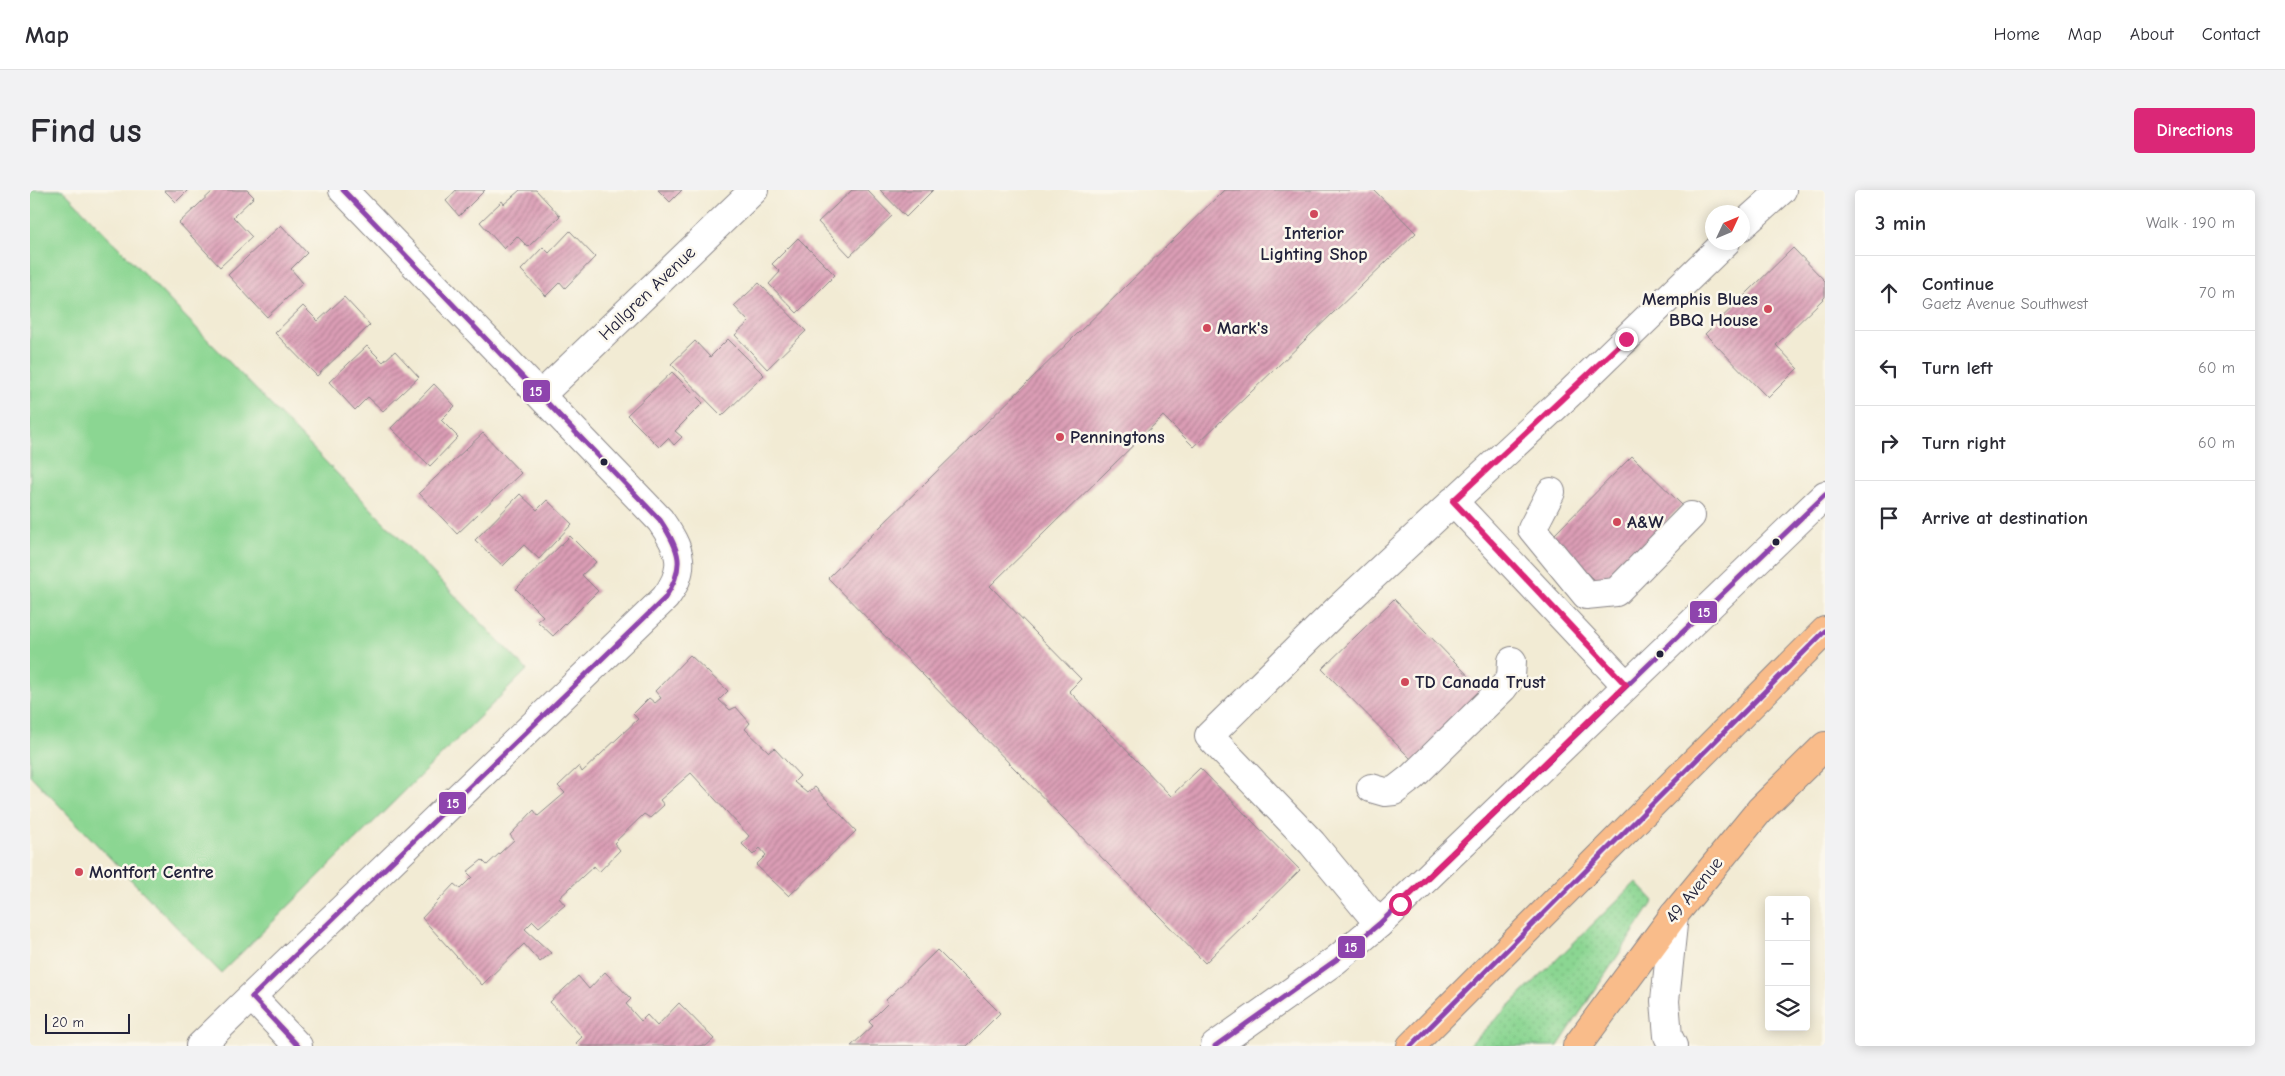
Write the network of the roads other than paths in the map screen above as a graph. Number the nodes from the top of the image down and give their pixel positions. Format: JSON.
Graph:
{"nodes":[{"id":1,"x":342,"y":190,"type":"edge"},
{"id":2,"x":754,"y":190,"type":"edge"},
{"id":3,"x":1782,"y":190,"type":"edge"},
{"id":4,"x":1750,"y":219,"type":"edge"},
{"id":5,"x":1718,"y":250,"type":"edge"},
{"id":6,"x":541,"y":395,"type":"junction"},
{"id":7,"x":1551,"y":492,"type":"dead end"},
{"id":8,"x":1825,"y":495,"type":"edge"},
{"id":9,"x":1453,"y":501,"type":"junction"},
{"id":10,"x":1691,"y":516,"type":"dead end"},
{"id":11,"x":1825,"y":630,"type":"edge"},
{"id":12,"x":1512,"y":661,"type":"dead end"},
{"id":13,"x":1626,"y":685,"type":"junction"},
{"id":14,"x":1825,"y":746,"type":"edge"},
{"id":15,"x":1371,"y":788,"type":"dead end"},
{"id":16,"x":1674,"y":915,"type":"junction"},
{"id":17,"x":1379,"y":924,"type":"junction"},
{"id":18,"x":252,"y":997,"type":"junction"},
{"id":19,"x":200,"y":1046,"type":"edge"},
{"id":20,"x":298,"y":1046,"type":"edge"},
{"id":21,"x":1215,"y":1046,"type":"edge"},
{"id":22,"x":1411,"y":1046,"type":"edge"},
{"id":23,"x":1577,"y":1046,"type":"edge"},
{"id":24,"x":1673,"y":1046,"type":"edge"}],
"edges":[{"from":1,"to":6,"type":"street"},
{"from":2,"to":6,"type":"street","name":"Hallgren Avenue"},
{"from":3,"to":4,"type":"street"},
{"from":5,"to":9,"type":"street"},
{"from":6,"to":18,"type":"street"},
{"from":7,"to":10,"type":"street"},
{"from":8,"to":13,"type":"street"},
{"from":9,"to":13,"type":"street"},
{"from":9,"to":17,"type":"street"},
{"from":11,"to":22,"type":"main road"},
{"from":12,"to":15,"type":"street"},
{"from":13,"to":17,"type":"street"},
{"from":14,"to":16,"type":"main road","name":"49 Avenue"},
{"from":16,"to":23,"type":"main road","name":"49 Avenue"},
{"from":16,"to":24,"type":"street"},
{"from":17,"to":21,"type":"street"},
{"from":18,"to":19,"type":"street"},
{"from":18,"to":20,"type":"street"}]}
